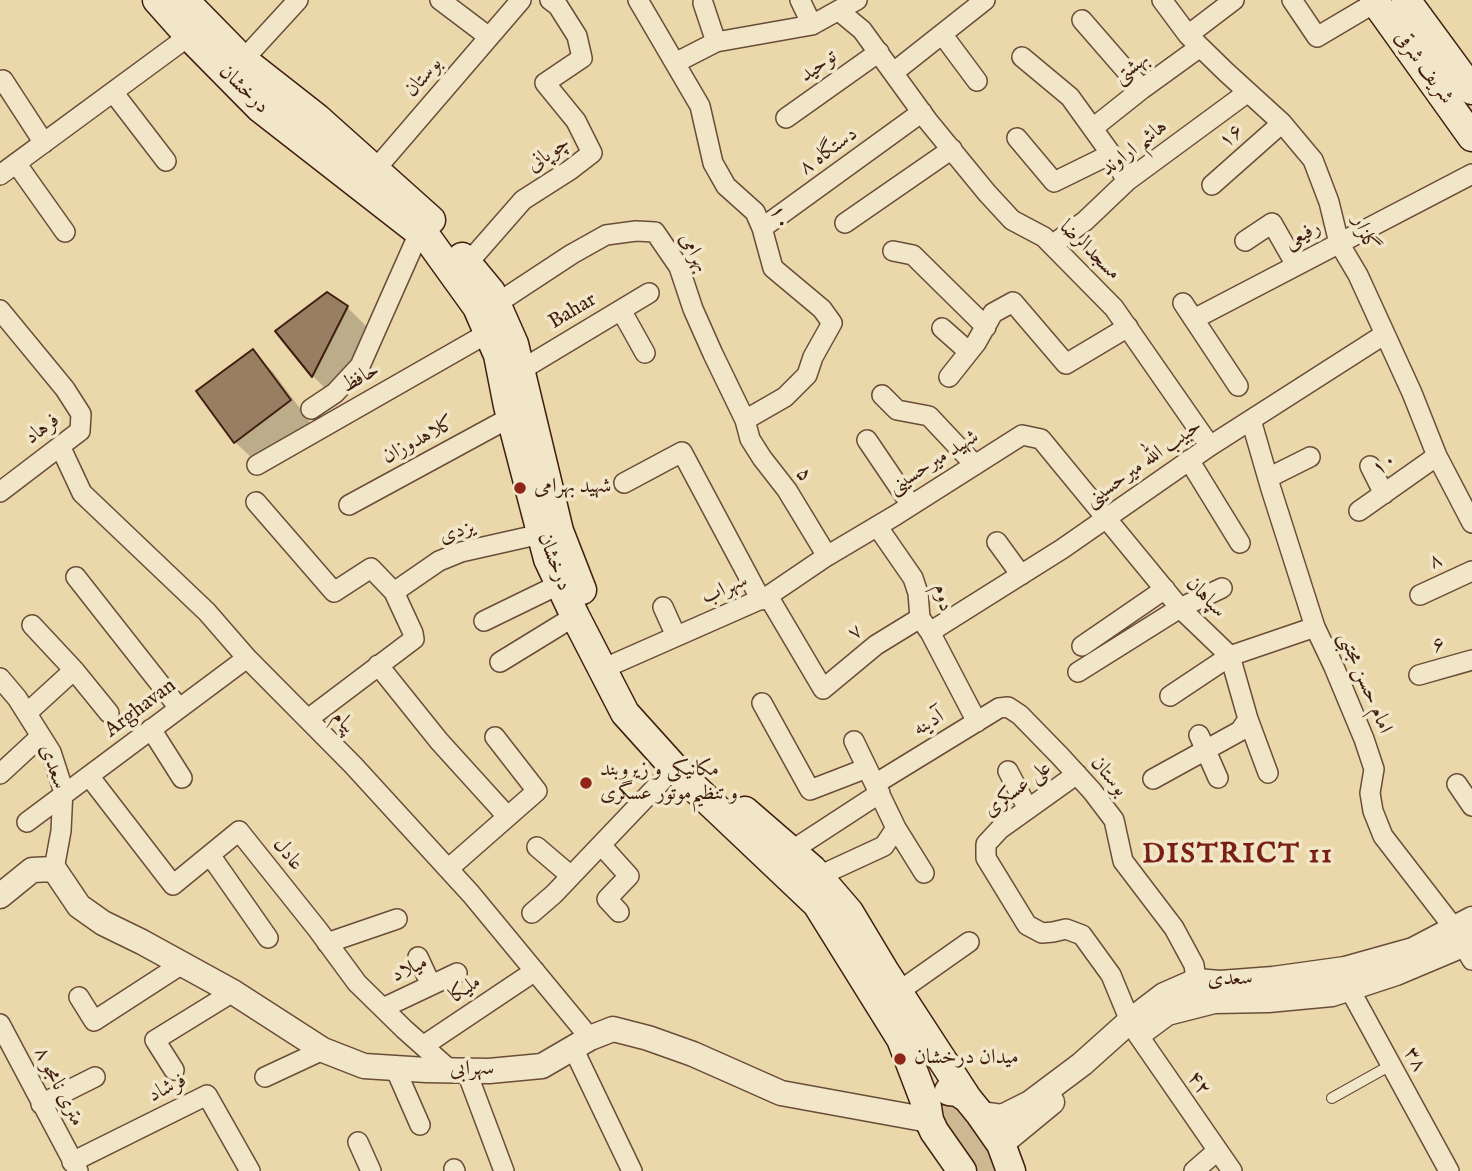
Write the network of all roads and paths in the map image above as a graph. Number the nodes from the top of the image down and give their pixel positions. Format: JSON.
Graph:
{"nodes":[{"id":1,"x":158,"y":0,"type":"edge"},
{"id":2,"x":184,"y":0,"type":"edge"},
{"id":3,"x":298,"y":0,"type":"edge"},
{"id":4,"x":440,"y":0,"type":"edge"},
{"id":5,"x":521,"y":0,"type":"edge"},
{"id":6,"x":550,"y":0,"type":"edge"},
{"id":7,"x":638,"y":0,"type":"edge"},
{"id":8,"x":800,"y":0,"type":"edge"},
{"id":9,"x":857,"y":0,"type":"edge"},
{"id":10,"x":985,"y":0,"type":"edge"},
{"id":11,"x":1162,"y":0,"type":"edge"},
{"id":12,"x":1234,"y":0,"type":"edge"},
{"id":13,"x":1292,"y":0,"type":"edge"},
{"id":14,"x":1375,"y":1,"type":"edge"},
{"id":15,"x":1411,"y":2,"type":"edge"},
{"id":16,"x":703,"y":3,"type":"dead end"},
{"id":17,"x":839,"y":11,"type":"junction"},
{"id":18,"x":1082,"y":20,"type":"dead end"},
{"id":19,"x":812,"y":25,"type":"junction"},
{"id":20,"x":942,"y":34,"type":"junction"},
{"id":21,"x":189,"y":36,"type":"junction"},
{"id":22,"x":489,"y":37,"type":"junction"},
{"id":23,"x":1194,"y":41,"type":"junction"},
{"id":24,"x":716,"y":42,"type":"junction"},
{"id":25,"x":879,"y":52,"type":"junction"},
{"id":26,"x":1021,"y":57,"type":"dead end"},
{"id":27,"x":243,"y":60,"type":"junction"},
{"id":28,"x":675,"y":62,"type":"junction"},
{"id":29,"x":894,"y":72,"type":"junction"},
{"id":30,"x":3,"y":80,"type":"dead end"},
{"id":31,"x":977,"y":81,"type":"dead end"},
{"id":32,"x":1142,"y":89,"type":"junction"},
{"id":33,"x":1472,"y":90,"type":"edge"},
{"id":34,"x":113,"y":92,"type":"junction"},
{"id":35,"x":1248,"y":92,"type":"junction"},
{"id":36,"x":922,"y":112,"type":"junction"},
{"id":37,"x":786,"y":118,"type":"dead end"},
{"id":38,"x":1282,"y":123,"type":"junction"},
{"id":39,"x":1093,"y":128,"type":"junction"},
{"id":40,"x":1472,"y":137,"type":"edge"},
{"id":41,"x":1017,"y":138,"type":"dead end"},
{"id":42,"x":44,"y":143,"type":"junction"},
{"id":43,"x":951,"y":149,"type":"junction"},
{"id":44,"x":1111,"y":154,"type":"junction"},
{"id":45,"x":166,"y":161,"type":"dead end"},
{"id":46,"x":8,"y":169,"type":"edge"},
{"id":47,"x":1472,"y":174,"type":"edge"},
{"id":48,"x":367,"y":178,"type":"junction"},
{"id":49,"x":1127,"y":181,"type":"junction"},
{"id":50,"x":1212,"y":185,"type":"dead end"},
{"id":51,"x":845,"y":223,"type":"dead end"},
{"id":52,"x":762,"y":228,"type":"junction"},
{"id":53,"x":65,"y":232,"type":"dead end"},
{"id":54,"x":419,"y":233,"type":"junction"},
{"id":55,"x":1245,"y":241,"type":"dead end"},
{"id":56,"x":1339,"y":243,"type":"junction"},
{"id":57,"x":1052,"y":245,"type":"junction"},
{"id":58,"x":893,"y":251,"type":"dead end"},
{"id":59,"x":1296,"y":265,"type":"junction"},
{"id":60,"x":461,"y":270,"type":"junction"},
{"id":61,"x":649,"y":293,"type":"dead end"},
{"id":62,"x":496,"y":304,"type":"junction"},
{"id":63,"x":0,"y":310,"type":"edge"},
{"id":64,"x":621,"y":310,"type":"junction"},
{"id":65,"x":986,"y":327,"type":"junction"},
{"id":66,"x":1128,"y":327,"type":"junction"},
{"id":67,"x":942,"y":328,"type":"dead end"},
{"id":68,"x":488,"y":332,"type":"junction"},
{"id":69,"x":1385,"y":334,"type":"junction"},
{"id":70,"x":969,"y":352,"type":"junction"},
{"id":71,"x":645,"y":353,"type":"dead end"},
{"id":72,"x":521,"y":370,"type":"junction"},
{"id":73,"x":949,"y":377,"type":"dead end"},
{"id":74,"x":1238,"y":386,"type":"dead end"},
{"id":75,"x":882,"y":395,"type":"dead end"},
{"id":76,"x":311,"y":410,"type":"dead end"},
{"id":77,"x":511,"y":418,"type":"junction"},
{"id":78,"x":1251,"y":419,"type":"junction"},
{"id":79,"x":745,"y":420,"type":"junction"},
{"id":80,"x":867,"y":440,"type":"dead end"},
{"id":81,"x":60,"y":446,"type":"junction"},
{"id":82,"x":1210,"y":446,"type":"junction"},
{"id":83,"x":1437,"y":456,"type":"junction"},
{"id":84,"x":1310,"y":457,"type":"dead end"},
{"id":85,"x":1189,"y":460,"type":"junction"},
{"id":86,"x":257,"y":465,"type":"dead end"},
{"id":87,"x":975,"y":465,"type":"junction"},
{"id":88,"x":1370,"y":466,"type":"dead end"},
{"id":89,"x":1268,"y":478,"type":"junction"},
{"id":90,"x":624,"y":483,"type":"dead end"},
{"id":91,"x":0,"y":492,"type":"edge"},
{"id":92,"x":1384,"y":494,"type":"junction"},
{"id":93,"x":256,"y":502,"type":"dead end"},
{"id":94,"x":349,"y":505,"type":"dead end"},
{"id":95,"x":911,"y":505,"type":"junction"},
{"id":96,"x":1359,"y":511,"type":"dead end"},
{"id":97,"x":1106,"y":519,"type":"junction"},
{"id":98,"x":1472,"y":523,"type":"edge"},
{"id":99,"x":877,"y":526,"type":"junction"},
{"id":100,"x":541,"y":534,"type":"junction"},
{"id":101,"x":997,"y":542,"type":"dead end"},
{"id":102,"x":1240,"y":543,"type":"dead end"},
{"id":103,"x":827,"y":556,"type":"junction"},
{"id":104,"x":1472,"y":570,"type":"edge"},
{"id":105,"x":1021,"y":575,"type":"junction"},
{"id":106,"x":76,"y":577,"type":"dead end"},
{"id":107,"x":560,"y":584,"type":"junction"},
{"id":108,"x":1222,"y":588,"type":"dead end"},
{"id":109,"x":1165,"y":589,"type":"junction"},
{"id":110,"x":394,"y":592,"type":"junction"},
{"id":111,"x":1420,"y":595,"type":"dead end"},
{"id":112,"x":764,"y":598,"type":"junction"},
{"id":113,"x":663,"y":607,"type":"dead end"},
{"id":114,"x":1180,"y":608,"type":"junction"},
{"id":115,"x":575,"y":616,"type":"junction"},
{"id":116,"x":484,"y":621,"type":"dead end"},
{"id":117,"x":32,"y":625,"type":"dead end"},
{"id":118,"x":925,"y":625,"type":"junction"},
{"id":119,"x":1315,"y":627,"type":"junction"},
{"id":120,"x":676,"y":636,"type":"junction"},
{"id":121,"x":1082,"y":646,"type":"dead end"},
{"id":122,"x":1230,"y":656,"type":"junction"},
{"id":123,"x":247,"y":658,"type":"junction"},
{"id":124,"x":1472,"y":660,"type":"edge"},
{"id":125,"x":500,"y":662,"type":"dead end"},
{"id":126,"x":378,"y":665,"type":"junction"},
{"id":127,"x":610,"y":666,"type":"junction"},
{"id":128,"x":74,"y":670,"type":"junction"},
{"id":129,"x":1078,"y":673,"type":"dead end"},
{"id":130,"x":1419,"y":675,"type":"dead end"},
{"id":131,"x":0,"y":678,"type":"edge"},
{"id":132,"x":823,"y":690,"type":"joint"},
{"id":133,"x":1170,"y":696,"type":"dead end"},
{"id":134,"x":762,"y":703,"type":"dead end"},
{"id":135,"x":1008,"y":707,"type":"joint"},
{"id":136,"x":179,"y":708,"type":"junction"},
{"id":137,"x":27,"y":713,"type":"junction"},
{"id":138,"x":109,"y":713,"type":"dead end"},
{"id":139,"x":308,"y":719,"type":"junction"},
{"id":140,"x":1248,"y":719,"type":"junction"},
{"id":141,"x":977,"y":722,"type":"junction"},
{"id":142,"x":151,"y":729,"type":"junction"},
{"id":143,"x":41,"y":736,"type":"junction"},
{"id":144,"x":495,"y":737,"type":"dead end"},
{"id":145,"x":854,"y":741,"type":"dead end"},
{"id":146,"x":1202,"y":743,"type":"junction"},
{"id":147,"x":675,"y":767,"type":"junction"},
{"id":148,"x":1008,"y":771,"type":"dead end"},
{"id":149,"x":1268,"y":773,"type":"dead end"},
{"id":150,"x":0,"y":774,"type":"edge"},
{"id":151,"x":1077,"y":774,"type":"junction"},
{"id":152,"x":89,"y":776,"type":"junction"},
{"id":153,"x":182,"y":778,"type":"dead end"},
{"id":154,"x":1218,"y":778,"type":"dead end"},
{"id":155,"x":1153,"y":779,"type":"dead end"},
{"id":156,"x":874,"y":781,"type":"junction"},
{"id":157,"x":1457,"y":784,"type":"dead end"},
{"id":158,"x":63,"y":796,"type":"junction"},
{"id":159,"x":1472,"y":806,"type":"edge"},
{"id":160,"x":1028,"y":809,"type":"junction"},
{"id":161,"x":507,"y":816,"type":"junction"},
{"id":162,"x":27,"y":822,"type":"dead end"},
{"id":163,"x":896,"y":828,"type":"junction"},
{"id":164,"x":601,"y":845,"type":"junction"},
{"id":165,"x":537,"y":847,"type":"dead end"},
{"id":166,"x":791,"y":851,"type":"junction"},
{"id":167,"x":210,"y":855,"type":"junction"},
{"id":168,"x":54,"y":869,"type":"junction"},
{"id":169,"x":447,"y":869,"type":"junction"},
{"id":170,"x":924,"y":873,"type":"dead end"},
{"id":171,"x":570,"y":876,"type":"junction"},
{"id":172,"x":819,"y":876,"type":"junction"},
{"id":173,"x":0,"y":896,"type":"edge"},
{"id":174,"x":619,"y":912,"type":"dead end"},
{"id":175,"x":532,"y":913,"type":"dead end"},
{"id":176,"x":397,"y":919,"type":"dead end"},
{"id":177,"x":268,"y":938,"type":"dead end"},
{"id":178,"x":1467,"y":939,"type":"edge"},
{"id":179,"x":969,"y":942,"type":"dead end"},
{"id":180,"x":327,"y":943,"type":"junction"},
{"id":181,"x":418,"y":957,"type":"dead end"},
{"id":182,"x":182,"y":964,"type":"junction"},
{"id":183,"x":534,"y":971,"type":"junction"},
{"id":184,"x":457,"y":973,"type":"dead end"},
{"id":185,"x":1347,"y":979,"type":"junction"},
{"id":186,"x":431,"y":985,"type":"junction"},
{"id":187,"x":233,"y":992,"type":"junction"},
{"id":188,"x":898,"y":992,"type":"junction"},
{"id":189,"x":1198,"y":993,"type":"junction"},
{"id":190,"x":79,"y":997,"type":"dead end"},
{"id":191,"x":383,"y":1008,"type":"junction"},
{"id":192,"x":0,"y":1024,"type":"edge"},
{"id":193,"x":1134,"y":1028,"type":"junction"},
{"id":194,"x":582,"y":1043,"type":"junction"},
{"id":195,"x":423,"y":1046,"type":"junction"},
{"id":196,"x":323,"y":1050,"type":"junction"},
{"id":197,"x":1391,"y":1065,"type":"junction"},
{"id":198,"x":395,"y":1068,"type":"junction"},
{"id":199,"x":174,"y":1070,"type":"dead end"},
{"id":200,"x":458,"y":1070,"type":"junction"},
{"id":201,"x":95,"y":1077,"type":"dead end"},
{"id":202,"x":265,"y":1077,"type":"dead end"},
{"id":203,"x":1332,"y":1098,"type":"dead end"},
{"id":204,"x":41,"y":1104,"type":"junction"},
{"id":205,"x":973,"y":1106,"type":"junction"},
{"id":206,"x":928,"y":1113,"type":"junction"},
{"id":207,"x":420,"y":1125,"type":"dead end"},
{"id":208,"x":358,"y":1142,"type":"dead end"},
{"id":209,"x":1001,"y":1144,"type":"junction"},
{"id":210,"x":1217,"y":1151,"type":"junction"},
{"id":211,"x":75,"y":1167,"type":"edge"},
{"id":212,"x":250,"y":1171,"type":"edge"},
{"id":213,"x":371,"y":1171,"type":"edge"},
{"id":214,"x":504,"y":1171,"type":"edge"},
{"id":215,"x":632,"y":1171,"type":"edge"},
{"id":216,"x":962,"y":1171,"type":"edge"},
{"id":217,"x":1011,"y":1171,"type":"edge"},
{"id":218,"x":1194,"y":1171,"type":"edge"},
{"id":219,"x":1232,"y":1171,"type":"edge"},
{"id":220,"x":1449,"y":1171,"type":"edge"}],
"edges":[{"from":1,"to":21,"type":"main road","name":"درخشان"},
{"from":2,"to":27,"type":"main road","name":"درخشان"},
{"from":3,"to":27,"type":"street"},
{"from":4,"to":22,"type":"street"},
{"from":5,"to":22,"type":"street","name":"بوستان"},
{"from":6,"to":60,"type":"street","name":"چوپانی"},
{"from":7,"to":28,"type":"street","name":"۱۰"},
{"from":8,"to":19,"type":"street"},
{"from":9,"to":17,"type":"street"},
{"from":10,"to":20,"type":"street"},
{"from":11,"to":23,"type":"street","name":"گلزار"},
{"from":12,"to":23,"type":"street","name":"بهشتی"},
{"from":13,"to":14,"type":"street"},
{"from":14,"to":40,"type":"main road","name":"شریف شرقی"},
{"from":15,"to":33,"type":"main road","name":"شریف شرقی"},
{"from":16,"to":24,"type":"street"},
{"from":17,"to":19,"type":"street"},
{"from":17,"to":25,"type":"street","name":"مسجدالرضا"},
{"from":18,"to":32,"type":"street"},
{"from":19,"to":24,"type":"street"},
{"from":20,"to":29,"type":"street"},
{"from":20,"to":31,"type":"street"},
{"from":21,"to":34,"type":"street"},
{"from":21,"to":48,"type":"main road","name":"درخشان"},
{"from":22,"to":48,"type":"street","name":"بوستان"},
{"from":23,"to":32,"type":"street","name":"بهشتی"},
{"from":23,"to":35,"type":"street","name":"گلزار"},
{"from":24,"to":28,"type":"street"},
{"from":25,"to":29,"type":"street","name":"مسجدالرضا"},
{"from":25,"to":37,"type":"street","name":"توحید"},
{"from":26,"to":39,"type":"street"},
{"from":27,"to":48,"type":"main road","name":"درخشان"},
{"from":28,"to":52,"type":"street","name":"۱۰"},
{"from":29,"to":36,"type":"street","name":"مسجدالرضا"},
{"from":30,"to":42,"type":"street"},
{"from":32,"to":39,"type":"street","name":"بهشتی"},
{"from":34,"to":42,"type":"street"},
{"from":34,"to":45,"type":"street"},
{"from":35,"to":38,"type":"street","name":"گلزار"},
{"from":35,"to":49,"type":"street","name":"هاشم اراوند"},
{"from":36,"to":43,"type":"street","name":"مسجدالرضا"},
{"from":36,"to":52,"type":"street","name":"۸ دستگاه"},
{"from":38,"to":50,"type":"street","name":"۱۶"},
{"from":38,"to":56,"type":"street","name":"گلزار"},
{"from":39,"to":44,"type":"street"},
{"from":41,"to":44,"type":"street"},
{"from":42,"to":46,"type":"street"},
{"from":43,"to":51,"type":"street"},
{"from":43,"to":57,"type":"street","name":"مسجدالرضا"},
{"from":44,"to":49,"type":"street"},
{"from":46,"to":53,"type":"street"},
{"from":47,"to":56,"type":"street","name":"رفیعی"},
{"from":48,"to":54,"type":"main road","name":"درخشان"},
{"from":48,"to":60,"type":"main road","name":"درخشان"},
{"from":49,"to":57,"type":"street","name":"هاشم اراوند"},
{"from":52,"to":79,"type":"street","name":"۱۰"},
{"from":54,"to":60,"type":"main road","name":"درخشان"},
{"from":54,"to":76,"type":"street"},
{"from":55,"to":59,"type":"street"},
{"from":56,"to":59,"type":"street","name":"رفیعی"},
{"from":56,"to":69,"type":"street","name":"گلزار"},
{"from":57,"to":66,"type":"street","name":"مسجدالرضا"},
{"from":58,"to":65,"type":"street"},
{"from":59,"to":74,"type":"street","name":"رفیعی"},
{"from":60,"to":62,"type":"main road","name":"درخشان"},
{"from":60,"to":68,"type":"main road","name":"درخشان"},
{"from":61,"to":64,"type":"street","name":"Bahar"},
{"from":62,"to":72,"type":"main road","name":"درخشان"},
{"from":62,"to":79,"type":"street","name":"بهرامی"},
{"from":63,"to":81,"type":"street","name":"فرهاد"},
{"from":64,"to":71,"type":"street"},
{"from":64,"to":72,"type":"street","name":"Bahar"},
{"from":65,"to":66,"type":"street"},
{"from":65,"to":70,"type":"street"},
{"from":66,"to":82,"type":"street","name":"مسجدالرضا"},
{"from":67,"to":70,"type":"street"},
{"from":68,"to":77,"type":"main road","name":"درخشان"},
{"from":68,"to":86,"type":"street","name":"حافظ"},
{"from":69,"to":78,"type":"street","name":"حبیب الله میرحسینی"},
{"from":69,"to":83,"type":"street","name":"گلزار"},
{"from":70,"to":73,"type":"street"},
{"from":72,"to":127,"type":"main road","name":"درخشان"},
{"from":75,"to":87,"type":"street"},
{"from":77,"to":94,"type":"street","name":"کلاهدوزان"},
{"from":77,"to":100,"type":"main road","name":"درخشان"},
{"from":78,"to":82,"type":"street","name":"حبیب الله میرحسینی"},
{"from":78,"to":89,"type":"street","name":"امام حسن مجتبی"},
{"from":79,"to":103,"type":"street","name":"۵"},
{"from":80,"to":95,"type":"street"},
{"from":81,"to":91,"type":"street","name":"فرهاد"},
{"from":81,"to":123,"type":"street","name":"پیام"},
{"from":82,"to":85,"type":"street","name":"حبیب الله میرحسینی"},
{"from":83,"to":92,"type":"street","name":"۱۰"},
{"from":83,"to":98,"type":"street","name":"گلزار"},
{"from":84,"to":89,"type":"street"},
{"from":85,"to":97,"type":"street","name":"حبیب الله میرحسینی"},
{"from":85,"to":102,"type":"street"},
{"from":87,"to":95,"type":"street","name":"شهید میرحسینی"},
{"from":87,"to":97,"type":"street","name":"شهید میرحسینی"},
{"from":88,"to":92,"type":"street"},
{"from":89,"to":119,"type":"street","name":"امام حسن مجتبی"},
{"from":90,"to":112,"type":"street"},
{"from":92,"to":96,"type":"street","name":"۱۰"},
{"from":93,"to":110,"type":"street"},
{"from":95,"to":99,"type":"street","name":"شهید میرحسینی"},
{"from":97,"to":105,"type":"street","name":"حبیب الله میرحسینی"},
{"from":97,"to":109,"type":"street","name":"سپاهان"},
{"from":99,"to":103,"type":"street","name":"شهید میرحسینی"},
{"from":99,"to":118,"type":"street","name":"دوم"},
{"from":100,"to":107,"type":"main road","name":"درخشان"},
{"from":100,"to":110,"type":"street","name":"یزدی"},
{"from":101,"to":105,"type":"street"},
{"from":103,"to":112,"type":"street","name":"شهید میرحسینی"},
{"from":104,"to":111,"type":"street","name":"۸"},
{"from":105,"to":118,"type":"street","name":"حبیب الله میرحسینی"},
{"from":106,"to":136,"type":"street"},
{"from":107,"to":115,"type":"main road","name":"درخشان"},
{"from":107,"to":116,"type":"street"},
{"from":108,"to":114,"type":"street"},
{"from":109,"to":114,"type":"street","name":"سپاهان"},
{"from":109,"to":121,"type":"street"},
{"from":110,"to":126,"type":"street"},
{"from":112,"to":120,"type":"street","name":"سهراب"},
{"from":112,"to":132,"type":"street","name":"سهراب"},
{"from":113,"to":120,"type":"street"},
{"from":114,"to":122,"type":"street","name":"سپاهان"},
{"from":114,"to":129,"type":"street"},
{"from":115,"to":125,"type":"street"},
{"from":115,"to":127,"type":"main road","name":"درخشان"},
{"from":117,"to":128,"type":"street"},
{"from":118,"to":132,"type":"street","name":"۷"},
{"from":118,"to":141,"type":"street","name":"دوم"},
{"from":119,"to":122,"type":"street"},
{"from":119,"to":178,"type":"street","name":"امام حسن مجتبی"},
{"from":120,"to":127,"type":"street","name":"سهراب"},
{"from":122,"to":133,"type":"street"},
{"from":122,"to":140,"type":"street"},
{"from":123,"to":136,"type":"street","name":"Arghavan"},
{"from":123,"to":139,"type":"street","name":"پیام"},
{"from":124,"to":130,"type":"street","name":"۶"},
{"from":126,"to":139,"type":"street"},
{"from":126,"to":161,"type":"street"},
{"from":127,"to":147,"type":"main road","name":"درخشان"},
{"from":127,"to":166,"type":"main road","name":"درخشان"},
{"from":128,"to":137,"type":"street"},
{"from":128,"to":138,"type":"street"},
{"from":131,"to":137,"type":"street","name":"سعدی"},
{"from":134,"to":156,"type":"street"},
{"from":135,"to":141,"type":"street","name":"آدینه"},
{"from":135,"to":151,"type":"street","name":"بوستان"},
{"from":136,"to":142,"type":"street","name":"Arghavan"},
{"from":137,"to":143,"type":"street","name":"سعدی"},
{"from":139,"to":169,"type":"street","name":"پیام"},
{"from":140,"to":146,"type":"street"},
{"from":140,"to":149,"type":"street"},
{"from":141,"to":156,"type":"street","name":"آدینه"},
{"from":142,"to":152,"type":"street","name":"Arghavan"},
{"from":142,"to":153,"type":"street"},
{"from":143,"to":150,"type":"street"},
{"from":143,"to":158,"type":"street","name":"سعدی"},
{"from":144,"to":161,"type":"street"},
{"from":145,"to":156,"type":"street"},
{"from":146,"to":154,"type":"street"},
{"from":146,"to":155,"type":"street"},
{"from":147,"to":164,"type":"street"},
{"from":147,"to":206,"type":"main road","name":"درخشان"},
{"from":148,"to":160,"type":"street"},
{"from":151,"to":160,"type":"street","name":"علی عسکری"},
{"from":151,"to":189,"type":"street","name":"بوستان"},
{"from":152,"to":158,"type":"street","name":"Arghavan"},
{"from":152,"to":167,"type":"street","name":"عادل"},
{"from":156,"to":163,"type":"street"},
{"from":156,"to":166,"type":"street"},
{"from":157,"to":159,"type":"street"},
{"from":158,"to":162,"type":"street","name":"Arghavan"},
{"from":158,"to":168,"type":"street","name":"سعدی"},
{"from":160,"to":193,"type":"street","name":"علی عسکری"},
{"from":161,"to":169,"type":"street"},
{"from":163,"to":170,"type":"street"},
{"from":163,"to":172,"type":"street"},
{"from":164,"to":171,"type":"street"},
{"from":164,"to":174,"type":"street"},
{"from":165,"to":171,"type":"street"},
{"from":166,"to":172,"type":"main road","name":"درخشان"},
{"from":167,"to":177,"type":"street"},
{"from":167,"to":180,"type":"street","name":"عادل"},
{"from":168,"to":173,"type":"street"},
{"from":168,"to":182,"type":"street","name":"سهرابی"},
{"from":169,"to":183,"type":"street","name":"پیام"},
{"from":171,"to":175,"type":"street"},
{"from":172,"to":188,"type":"main road","name":"درخشان"},
{"from":176,"to":180,"type":"street"},
{"from":178,"to":185,"type":"street","name":"سعدی"},
{"from":179,"to":188,"type":"street"},
{"from":180,"to":191,"type":"street","name":"عادل"},
{"from":181,"to":186,"type":"street"},
{"from":182,"to":187,"type":"street","name":"سهرابی"},
{"from":182,"to":190,"type":"street"},
{"from":183,"to":194,"type":"street","name":"پیام"},
{"from":183,"to":195,"type":"street","name":"ملیکا"},
{"from":184,"to":186,"type":"street","name":"میلاد"},
{"from":185,"to":189,"type":"street","name":"سعدی"},
{"from":185,"to":197,"type":"street","name":"۳۸"},
{"from":186,"to":191,"type":"street","name":"میلاد"},
{"from":187,"to":196,"type":"street","name":"سهرابی"},
{"from":187,"to":199,"type":"street"},
{"from":188,"to":205,"type":"main road","name":"درخشان"},
{"from":189,"to":193,"type":"street","name":"سعدی"},
{"from":191,"to":195,"type":"street","name":"عادل"},
{"from":192,"to":204,"type":"street","name":"۸ متری نامجو"},
{"from":193,"to":205,"type":"street","name":"سعدی"},
{"from":193,"to":209,"type":"street","name":"سعدی"},
{"from":193,"to":210,"type":"street","name":"۴۲"},
{"from":194,"to":200,"type":"street","name":"سهرابی"},
{"from":194,"to":206,"type":"street","name":"سهرابی"},
{"from":194,"to":215,"type":"street","name":"پیام"},
{"from":195,"to":200,"type":"street","name":"عادل"},
{"from":196,"to":198,"type":"street","name":"سهرابی"},
{"from":196,"to":202,"type":"street"},
{"from":197,"to":203,"type":"lane"},
{"from":197,"to":220,"type":"street","name":"۳۸"},
{"from":198,"to":200,"type":"street","name":"سهرابی"},
{"from":198,"to":207,"type":"street"},
{"from":200,"to":214,"type":"street"},
{"from":201,"to":204,"type":"street"},
{"from":204,"to":211,"type":"street","name":"۸ متری نامجو"},
{"from":205,"to":206,"type":"main road"},
{"from":205,"to":209,"type":"main road"},
{"from":206,"to":216,"type":"main road"},
{"from":208,"to":213,"type":"street"},
{"from":209,"to":217,"type":"main road"},
{"from":210,"to":218,"type":"street"},
{"from":210,"to":219,"type":"street","name":"۴۲"},
{"from":211,"to":212,"type":"street","name":"فرشاد"}]}
